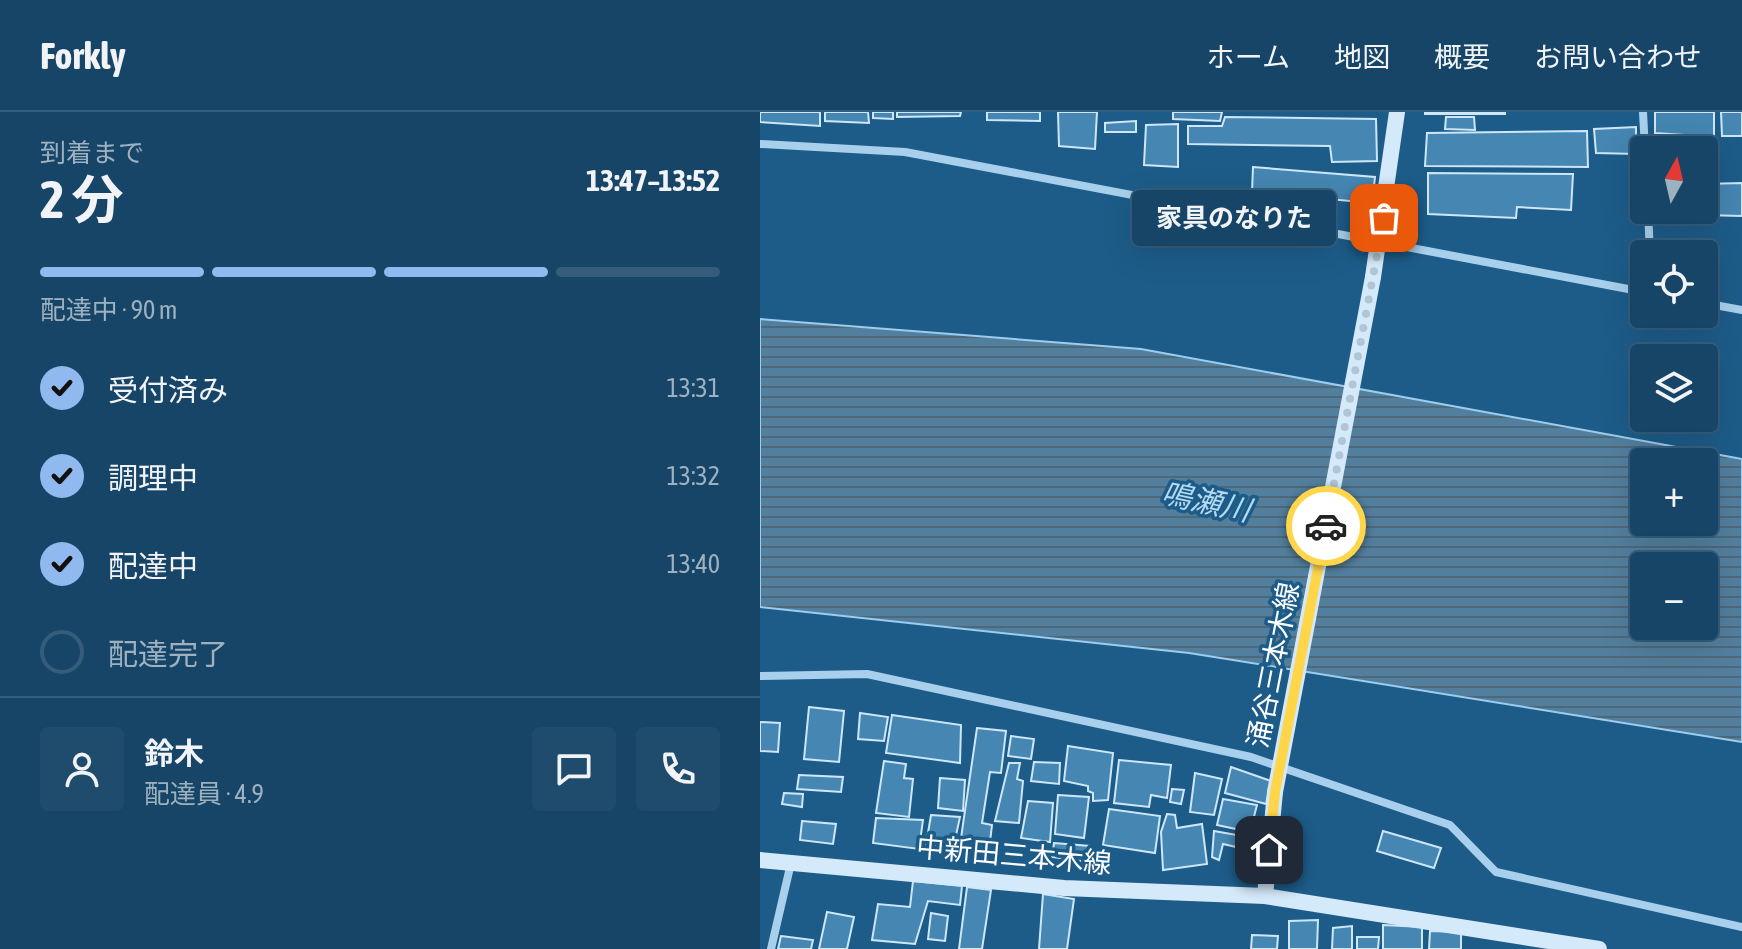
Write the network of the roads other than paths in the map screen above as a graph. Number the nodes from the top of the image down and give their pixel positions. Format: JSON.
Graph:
{"nodes":[{"id":1,"x":1397,"y":112,"type":"edge"},
{"id":2,"x":1643,"y":112,"type":"edge"},
{"id":3,"x":1644,"y":136,"type":"edge"},
{"id":4,"x":760,"y":144,"type":"edge"},
{"id":5,"x":1381,"y":244,"type":"junction"},
{"id":6,"x":1630,"y":289,"type":"edge"},
{"id":7,"x":1742,"y":301,"type":"edge"},
{"id":8,"x":1718,"y":306,"type":"edge"},
{"id":9,"x":1724,"y":307,"type":"junction"},
{"id":10,"x":1742,"y":310,"type":"edge"},
{"id":11,"x":760,"y":676,"type":"edge"},
{"id":12,"x":760,"y":860,"type":"edge"},
{"id":13,"x":791,"y":863,"type":"junction"},
{"id":14,"x":1265,"y":896,"type":"junction"},
{"id":15,"x":1742,"y":927,"type":"edge"},
{"id":16,"x":1549,"y":945,"type":"edge"},
{"id":17,"x":771,"y":949,"type":"edge"},
{"id":18,"x":1599,"y":949,"type":"edge"}],
"edges":[{"from":1,"to":5,"type":"main road","name":"涌谷三本木線"},
{"from":2,"to":3,"type":"street"},
{"from":4,"to":5,"type":"street"},
{"from":5,"to":6,"type":"street"},
{"from":5,"to":14,"type":"main road","name":"涌谷三本木線","bridge":true},
{"from":7,"to":9,"type":"street"},
{"from":8,"to":9,"type":"street"},
{"from":9,"to":10,"type":"street"},
{"from":11,"to":15,"type":"street"},
{"from":12,"to":13,"type":"main road","name":"中新田三本木線"},
{"from":13,"to":14,"type":"main road","name":"中新田三本木線"},
{"from":13,"to":17,"type":"street"},
{"from":14,"to":16,"type":"main road"},
{"from":16,"to":18,"type":"main road"}]}
